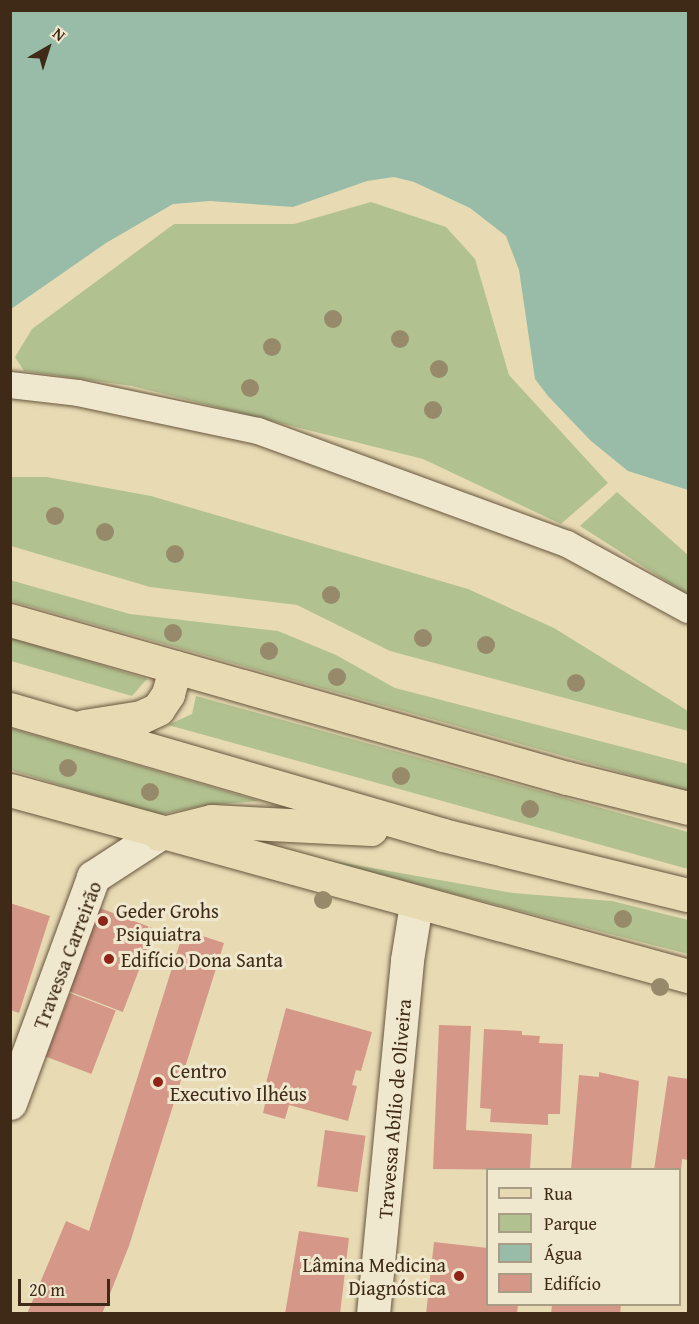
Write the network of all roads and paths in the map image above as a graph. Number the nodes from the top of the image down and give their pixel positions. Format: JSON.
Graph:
{"nodes":[{"id":1,"x":10,"y":385,"type":"edge"},
{"id":2,"x":688,"y":610,"type":"edge"},
{"id":3,"x":10,"y":620,"type":"edge"},
{"id":4,"x":175,"y":667,"type":"junction"},
{"id":5,"x":10,"y":709,"type":"edge"},
{"id":6,"x":73,"y":728,"type":"junction"},
{"id":7,"x":10,"y":790,"type":"edge"},
{"id":8,"x":688,"y":808,"type":"edge"},
{"id":9,"x":159,"y":834,"type":"junction"},
{"id":10,"x":443,"y":835,"type":"junction"},
{"id":11,"x":688,"y":895,"type":"edge"},
{"id":12,"x":416,"y":904,"type":"junction"},
{"id":13,"x":688,"y":976,"type":"edge"},
{"id":14,"x":10,"y":1103,"type":"edge"},
{"id":15,"x":373,"y":1314,"type":"edge"}],
"edges":[{"from":1,"to":2,"type":"street"},
{"from":3,"to":4,"type":"main road"},
{"from":4,"to":6,"type":"main road"},
{"from":4,"to":8,"type":"main road"},
{"from":5,"to":6,"type":"main road"},
{"from":6,"to":10,"type":"main road"},
{"from":7,"to":9,"type":"main road"},
{"from":9,"to":10,"type":"main road"},
{"from":9,"to":12,"type":"main road"},
{"from":9,"to":14,"type":"street","name":"Travessa Carreirão"},
{"from":10,"to":11,"type":"main road"},
{"from":12,"to":13,"type":"main road"},
{"from":12,"to":15,"type":"street","name":"Travessa Abílio de Oliveira"}]}
